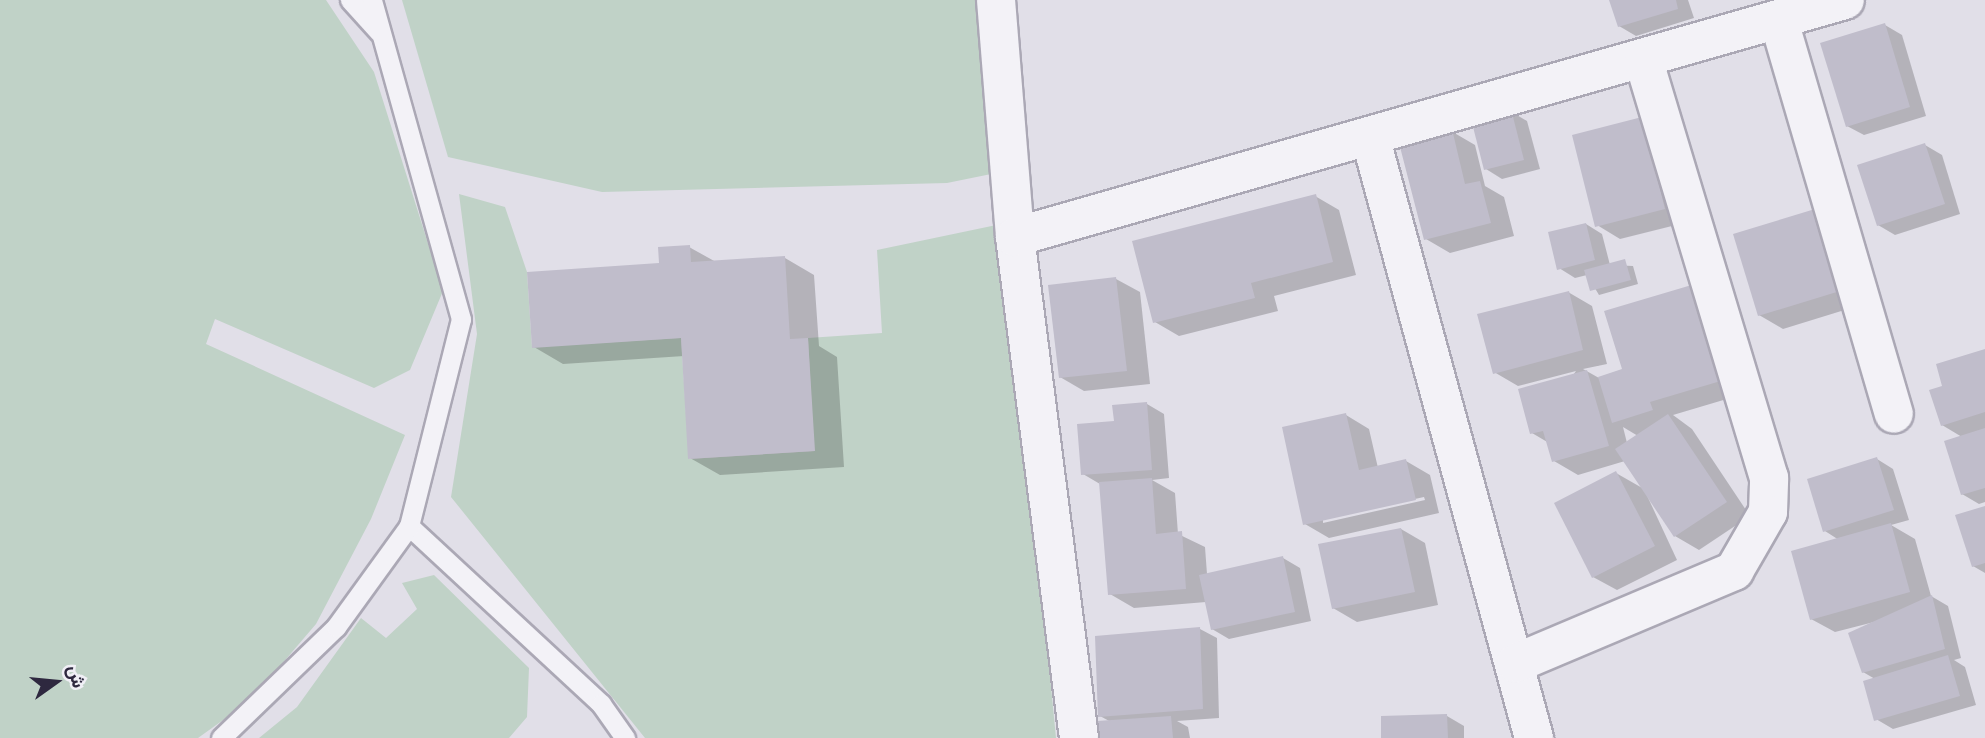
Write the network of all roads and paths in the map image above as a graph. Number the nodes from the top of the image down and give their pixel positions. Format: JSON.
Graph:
{"nodes":[{"id":1,"x":350,"y":0,"type":"edge"},
{"id":2,"x":372,"y":0,"type":"edge"},
{"id":3,"x":996,"y":0,"type":"edge"},
{"id":4,"x":1845,"y":0,"type":"edge"},
{"id":5,"x":1779,"y":21,"type":"junction"},
{"id":6,"x":380,"y":33,"type":"junction"},
{"id":7,"x":1644,"y":61,"type":"junction"},
{"id":8,"x":1371,"y":139,"type":"junction"},
{"id":9,"x":1014,"y":237,"type":"junction"},
{"id":10,"x":1894,"y":414,"type":"dead end"},
{"id":11,"x":409,"y":526,"type":"junction"},
{"id":12,"x":1516,"y":663,"type":"junction"},
{"id":13,"x":221,"y":738,"type":"edge"},
{"id":14,"x":625,"y":738,"type":"edge"},
{"id":15,"x":1079,"y":738,"type":"edge"},
{"id":16,"x":1534,"y":738,"type":"edge"}],
"edges":[{"from":1,"to":6,"type":"lane"},
{"from":2,"to":6,"type":"lane"},
{"from":3,"to":9,"type":"street"},
{"from":4,"to":5,"type":"street"},
{"from":5,"to":7,"type":"street"},
{"from":5,"to":10,"type":"street"},
{"from":6,"to":11,"type":"lane"},
{"from":7,"to":8,"type":"street"},
{"from":7,"to":12,"type":"street"},
{"from":8,"to":9,"type":"street"},
{"from":8,"to":12,"type":"street"},
{"from":9,"to":15,"type":"street"},
{"from":11,"to":13,"type":"lane"},
{"from":11,"to":14,"type":"lane"},
{"from":12,"to":16,"type":"street"}]}
